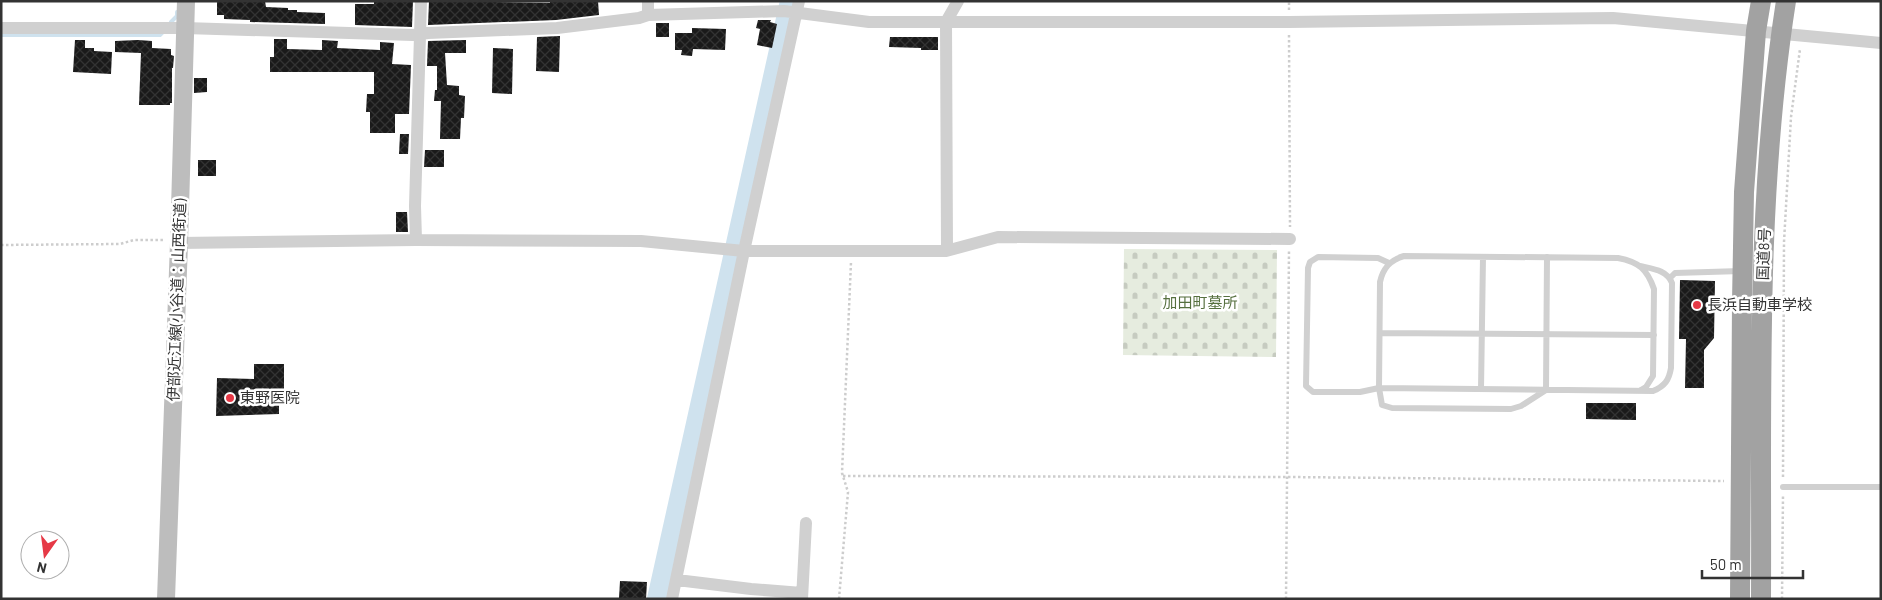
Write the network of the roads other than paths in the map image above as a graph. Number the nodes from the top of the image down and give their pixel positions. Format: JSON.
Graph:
{"nodes":[{"id":1,"x":186,"y":1,"type":"edge"},
{"id":2,"x":421,"y":1,"type":"edge"},
{"id":3,"x":648,"y":1,"type":"edge"},
{"id":4,"x":958,"y":1,"type":"edge"},
{"id":5,"x":1761,"y":1,"type":"edge"},
{"id":6,"x":1786,"y":1,"type":"edge"},
{"id":7,"x":794,"y":9,"type":"edge"},
{"id":8,"x":648,"y":15,"type":"junction"},
{"id":9,"x":946,"y":22,"type":"junction"},
{"id":10,"x":1,"y":28,"type":"edge"},
{"id":11,"x":185,"y":28,"type":"junction"},
{"id":12,"x":1756,"y":31,"type":"junction"},
{"id":13,"x":420,"y":34,"type":"junction"},
{"id":14,"x":1780,"y":34,"type":"junction"},
{"id":15,"x":1881,"y":43,"type":"edge"},
{"id":16,"x":1290,"y":239,"type":"road end"},
{"id":17,"x":416,"y":240,"type":"junction"},
{"id":18,"x":179,"y":243,"type":"junction"},
{"id":19,"x":739,"y":250,"type":"junction"},
{"id":20,"x":947,"y":250,"type":"junction"},
{"id":21,"x":1483,"y":257,"type":"junction"},
{"id":22,"x":1547,"y":257,"type":"junction"},
{"id":23,"x":1390,"y":263,"type":"junction"},
{"id":24,"x":1640,"y":266,"type":"junction"},
{"id":25,"x":1742,"y":271,"type":"junction"},
{"id":26,"x":1670,"y":278,"type":"junction"},
{"id":27,"x":1380,"y":334,"type":"junction"},
{"id":28,"x":1482,"y":334,"type":"junction"},
{"id":29,"x":1546,"y":334,"type":"junction"},
{"id":30,"x":1654,"y":335,"type":"junction"},
{"id":31,"x":1379,"y":388,"type":"junction"},
{"id":32,"x":1481,"y":389,"type":"junction"},
{"id":33,"x":1546,"y":390,"type":"junction"},
{"id":34,"x":1641,"y":390,"type":"junction"},
{"id":35,"x":1783,"y":487,"type":"road end"},
{"id":36,"x":1881,"y":487,"type":"edge"},
{"id":37,"x":806,"y":523,"type":"dead end"},
{"id":38,"x":677,"y":580,"type":"junction"},
{"id":39,"x":750,"y":594,"type":"edge"},
{"id":40,"x":802,"y":596,"type":"edge"},
{"id":41,"x":166,"y":599,"type":"edge"},
{"id":42,"x":672,"y":599,"type":"edge"},
{"id":43,"x":1740,"y":599,"type":"edge"},
{"id":44,"x":1761,"y":599,"type":"edge"}],
"edges":[{"from":1,"to":11,"type":"main road","name":"伊部近江線(小谷道：山西街道)"},
{"from":2,"to":13,"type":"street"},
{"from":3,"to":8,"type":"street"},
{"from":4,"to":9,"type":"street"},
{"from":5,"to":12,"type":"highway","name":"国道8号"},
{"from":6,"to":14,"type":"highway","name":"国道8号"},
{"from":7,"to":8,"type":"street"},
{"from":7,"to":9,"type":"street"},
{"from":7,"to":19,"type":"street"},
{"from":8,"to":13,"type":"street"},
{"from":9,"to":12,"type":"street"},
{"from":9,"to":20,"type":"street"},
{"from":10,"to":11,"type":"street"},
{"from":11,"to":13,"type":"street"},
{"from":11,"to":18,"type":"main road","name":"伊部近江線(小谷道：山西街道)"},
{"from":12,"to":14,"type":"street"},
{"from":12,"to":25,"type":"highway","name":"国道8号"},
{"from":13,"to":17,"type":"street"},
{"from":14,"to":15,"type":"street"},
{"from":14,"to":44,"type":"highway","name":"国道8号"},
{"from":16,"to":20,"type":"street"},
{"from":17,"to":18,"type":"street"},
{"from":17,"to":19,"type":"street"},
{"from":18,"to":41,"type":"main road","name":"伊部近江線(小谷道：山西街道)"},
{"from":19,"to":20,"type":"street"},
{"from":19,"to":38,"type":"street"},
{"from":21,"to":22,"type":"lane"},
{"from":21,"to":23,"type":"lane"},
{"from":21,"to":28,"type":"lane"},
{"from":22,"to":24,"type":"lane"},
{"from":22,"to":29,"type":"lane"},
{"from":23,"to":27,"type":"lane"},
{"from":23,"to":31,"type":"lane"},
{"from":24,"to":26,"type":"lane"},
{"from":24,"to":30,"type":"lane"},
{"from":25,"to":26,"type":"lane"},
{"from":25,"to":43,"type":"highway","name":"国道8号"},
{"from":26,"to":34,"type":"lane"},
{"from":27,"to":28,"type":"lane"},
{"from":27,"to":31,"type":"lane"},
{"from":28,"to":29,"type":"lane"},
{"from":28,"to":32,"type":"lane"},
{"from":29,"to":30,"type":"lane"},
{"from":29,"to":33,"type":"lane"},
{"from":30,"to":34,"type":"lane"},
{"from":31,"to":32,"type":"lane"},
{"from":31,"to":33,"type":"lane"},
{"from":32,"to":33,"type":"lane"},
{"from":33,"to":34,"type":"lane"},
{"from":35,"to":36,"type":"lane"},
{"from":37,"to":40,"type":"street"},
{"from":38,"to":39,"type":"street"},
{"from":38,"to":42,"type":"street"},
{"from":39,"to":40,"type":"street"}]}
